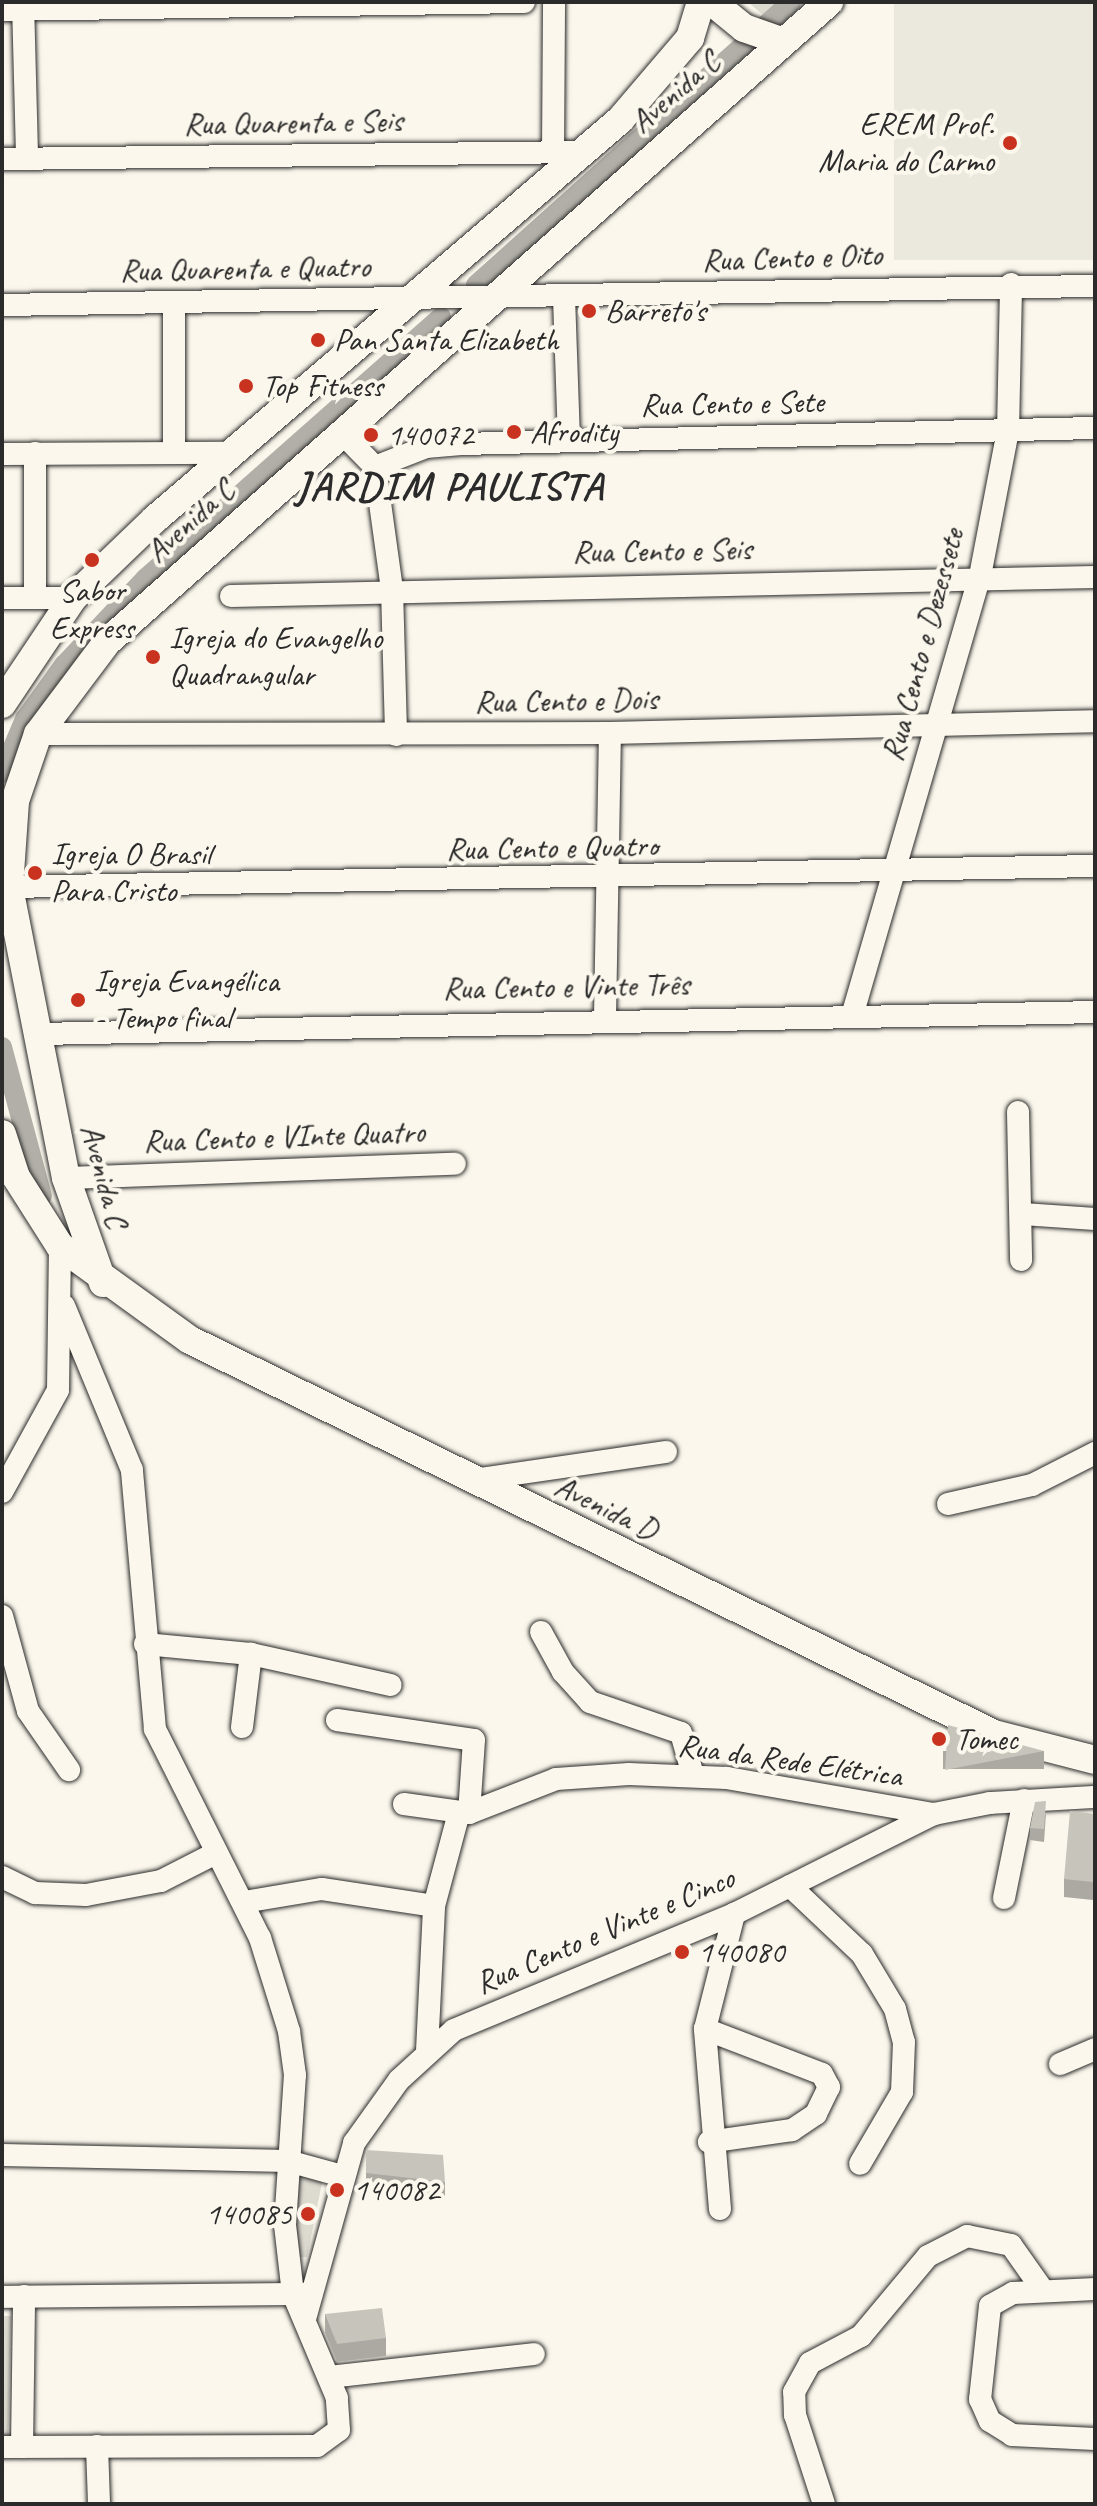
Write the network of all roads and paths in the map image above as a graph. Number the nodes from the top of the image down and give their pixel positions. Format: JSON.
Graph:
{"nodes":[{"id":1,"x":524,"y":2,"type":"edge"},
{"id":2,"x":554,"y":2,"type":"edge"},
{"id":3,"x":701,"y":2,"type":"edge"},
{"id":4,"x":712,"y":2,"type":"edge"},
{"id":5,"x":829,"y":2,"type":"edge"},
{"id":6,"x":268,"y":4,"type":"edge"},
{"id":7,"x":16,"y":7,"type":"edge"},
{"id":8,"x":764,"y":36,"type":"junction"},
{"id":9,"x":553,"y":152,"type":"junction"},
{"id":10,"x":584,"y":152,"type":"junction"},
{"id":11,"x":2,"y":159,"type":"edge"},
{"id":12,"x":27,"y":159,"type":"junction"},
{"id":13,"x":1011,"y":284,"type":"junction"},
{"id":14,"x":1095,"y":286,"type":"edge"},
{"id":15,"x":490,"y":296,"type":"junction"},
{"id":16,"x":415,"y":297,"type":"junction"},
{"id":17,"x":564,"y":297,"type":"junction"},
{"id":18,"x":174,"y":303,"type":"junction"},
{"id":19,"x":2,"y":305,"type":"edge"},
{"id":20,"x":1095,"y":428,"type":"edge"},
{"id":21,"x":1008,"y":431,"type":"junction"},
{"id":22,"x":341,"y":432,"type":"junction"},
{"id":23,"x":569,"y":439,"type":"junction"},
{"id":24,"x":174,"y":450,"type":"junction"},
{"id":25,"x":35,"y":453,"type":"junction"},
{"id":26,"x":227,"y":453,"type":"junction"},
{"id":27,"x":2,"y":454,"type":"edge"},
{"id":28,"x":375,"y":467,"type":"junction"},
{"id":29,"x":980,"y":576,"type":"junction"},
{"id":30,"x":1095,"y":577,"type":"edge"},
{"id":31,"x":392,"y":589,"type":"junction"},
{"id":32,"x":231,"y":596,"type":"dead end"},
{"id":33,"x":35,"y":597,"type":"junction"},
{"id":34,"x":2,"y":598,"type":"edge"},
{"id":35,"x":73,"y":598,"type":"junction"},
{"id":36,"x":2,"y":704,"type":"edge"},
{"id":37,"x":938,"y":720,"type":"junction"},
{"id":38,"x":1095,"y":721,"type":"edge"},
{"id":39,"x":610,"y":733,"type":"junction"},
{"id":40,"x":38,"y":734,"type":"junction"},
{"id":41,"x":396,"y":735,"type":"junction"},
{"id":42,"x":1095,"y":866,"type":"edge"},
{"id":43,"x":889,"y":875,"type":"junction"},
{"id":44,"x":605,"y":880,"type":"junction"},
{"id":45,"x":9,"y":887,"type":"junction"},
{"id":46,"x":1095,"y":1012,"type":"edge"},
{"id":47,"x":852,"y":1016,"type":"junction"},
{"id":48,"x":605,"y":1017,"type":"junction"},
{"id":49,"x":39,"y":1034,"type":"junction"},
{"id":50,"x":1018,"y":1112,"type":"dead end"},
{"id":51,"x":2,"y":1134,"type":"edge"},
{"id":52,"x":455,"y":1164,"type":"dead end"},
{"id":53,"x":9,"y":1177,"type":"edge"},
{"id":54,"x":66,"y":1178,"type":"junction"},
{"id":55,"x":1023,"y":1214,"type":"junction"},
{"id":56,"x":1095,"y":1219,"type":"edge"},
{"id":57,"x":60,"y":1246,"type":"junction"},
{"id":58,"x":1021,"y":1260,"type":"dead end"},
{"id":59,"x":103,"y":1283,"type":"junction"},
{"id":60,"x":64,"y":1306,"type":"junction"},
{"id":61,"x":666,"y":1452,"type":"dead end"},
{"id":62,"x":1095,"y":1453,"type":"edge"},
{"id":63,"x":8,"y":1464,"type":"edge"},
{"id":64,"x":471,"y":1481,"type":"junction"},
{"id":65,"x":2,"y":1492,"type":"edge"},
{"id":66,"x":948,"y":1504,"type":"dead end"},
{"id":67,"x":2,"y":1616,"type":"edge"},
{"id":68,"x":541,"y":1632,"type":"dead end"},
{"id":69,"x":145,"y":1644,"type":"junction"},
{"id":70,"x":251,"y":1654,"type":"junction"},
{"id":71,"x":6,"y":1683,"type":"edge"},
{"id":72,"x":391,"y":1685,"type":"dead end"},
{"id":73,"x":337,"y":1720,"type":"dead end"},
{"id":74,"x":242,"y":1727,"type":"dead end"},
{"id":75,"x":1095,"y":1760,"type":"edge"},
{"id":76,"x":69,"y":1770,"type":"dead end"},
{"id":77,"x":693,"y":1775,"type":"junction"},
{"id":78,"x":1095,"y":1797,"type":"edge"},
{"id":79,"x":1024,"y":1800,"type":"junction"},
{"id":80,"x":404,"y":1804,"type":"dead end"},
{"id":81,"x":464,"y":1813,"type":"junction"},
{"id":82,"x":934,"y":1814,"type":"junction"},
{"id":83,"x":216,"y":1853,"type":"junction"},
{"id":84,"x":2,"y":1877,"type":"edge"},
{"id":85,"x":790,"y":1886,"type":"junction"},
{"id":86,"x":1004,"y":1898,"type":"dead end"},
{"id":87,"x":244,"y":1902,"type":"junction"},
{"id":88,"x":434,"y":1906,"type":"junction"},
{"id":89,"x":734,"y":1914,"type":"junction"},
{"id":90,"x":705,"y":2029,"type":"junction"},
{"id":91,"x":1095,"y":2049,"type":"edge"},
{"id":92,"x":427,"y":2051,"type":"junction"},
{"id":93,"x":1060,"y":2064,"type":"dead end"},
{"id":94,"x":709,"y":2142,"type":"junction"},
{"id":95,"x":2,"y":2155,"type":"edge"},
{"id":96,"x":288,"y":2161,"type":"junction"},
{"id":97,"x":860,"y":2164,"type":"dead end"},
{"id":98,"x":339,"y":2175,"type":"junction"},
{"id":99,"x":720,"y":2209,"type":"dead end"},
{"id":100,"x":1042,"y":2289,"type":"junction"},
{"id":101,"x":1095,"y":2289,"type":"edge"},
{"id":102,"x":301,"y":2294,"type":"junction"},
{"id":103,"x":13,"y":2296,"type":"edge"},
{"id":104,"x":534,"y":2354,"type":"dead end"},
{"id":105,"x":329,"y":2377,"type":"junction"},
{"id":106,"x":1095,"y":2439,"type":"edge"},
{"id":107,"x":97,"y":2446,"type":"junction"},
{"id":108,"x":12,"y":2447,"type":"edge"},
{"id":109,"x":99,"y":2504,"type":"edge"},
{"id":110,"x":824,"y":2504,"type":"edge"}],
"edges":[{"from":1,"to":6,"type":"street"},
{"from":2,"to":9,"type":"street"},
{"from":3,"to":10,"type":"main road"},
{"from":4,"to":8,"type":"main road"},
{"from":5,"to":8,"type":"main road","name":"Avenida C"},
{"from":6,"to":7,"type":"street"},
{"from":7,"to":12,"type":"street"},
{"from":8,"to":15,"type":"main road","name":"Avenida C"},
{"from":9,"to":10,"type":"street","name":"Rua Quarenta e Seis"},
{"from":9,"to":12,"type":"street","name":"Rua Quarenta e Seis"},
{"from":10,"to":16,"type":"main road"},
{"from":11,"to":12,"type":"street","name":"Rua Quarenta e Seis"},
{"from":13,"to":14,"type":"street","name":"Rua Cento e Oito"},
{"from":13,"to":17,"type":"street","name":"Rua Cento e Oito"},
{"from":13,"to":21,"type":"street","name":"Rua Cento e Dezessete"},
{"from":15,"to":16,"type":"street","name":"Rua Quarenta e Quatro"},
{"from":15,"to":17,"type":"street","name":"Rua Cento e Oito"},
{"from":15,"to":22,"type":"main road","name":"Avenida C"},
{"from":16,"to":18,"type":"street","name":"Rua Quarenta e Quatro"},
{"from":16,"to":26,"type":"main road"},
{"from":17,"to":23,"type":"street"},
{"from":18,"to":19,"type":"street","name":"Rua Quarenta e Quatro"},
{"from":18,"to":24,"type":"street"},
{"from":20,"to":21,"type":"street","name":"Rua Cento e Sete"},
{"from":21,"to":23,"type":"street","name":"Rua Cento e Sete"},
{"from":21,"to":29,"type":"street","name":"Rua Cento e Dezessete"},
{"from":22,"to":28,"type":"street"},
{"from":22,"to":40,"type":"main road","name":"Avenida C"},
{"from":23,"to":28,"type":"street","name":"Rua Cento e Sete"},
{"from":24,"to":25,"type":"street"},
{"from":24,"to":26,"type":"street"},
{"from":25,"to":27,"type":"street"},
{"from":25,"to":33,"type":"street"},
{"from":26,"to":35,"type":"main road"},
{"from":28,"to":31,"type":"street"},
{"from":29,"to":30,"type":"street","name":"Rua Cento e Seis"},
{"from":29,"to":31,"type":"street","name":"Rua Cento e Seis"},
{"from":29,"to":37,"type":"street","name":"Rua Cento e Dezessete"},
{"from":31,"to":32,"type":"street","name":"Rua Cento e Seis"},
{"from":31,"to":41,"type":"street"},
{"from":33,"to":34,"type":"street"},
{"from":33,"to":35,"type":"street"},
{"from":35,"to":36,"type":"main road"},
{"from":37,"to":38,"type":"street","name":"Rua Cento e Dois"},
{"from":37,"to":39,"type":"street","name":"Rua Cento e Dois"},
{"from":37,"to":43,"type":"street","name":"Rua Cento e Dezessete"},
{"from":39,"to":41,"type":"street","name":"Rua Cento e Dois"},
{"from":39,"to":44,"type":"street"},
{"from":40,"to":41,"type":"street","name":"Rua Cento e Dois"},
{"from":40,"to":45,"type":"main road","name":"Avenida C"},
{"from":42,"to":43,"type":"street","name":"Rua Cento e Quatro"},
{"from":43,"to":44,"type":"street","name":"Rua Cento e Quatro"},
{"from":43,"to":47,"type":"street","name":"Rua Cento e Dezessete"},
{"from":44,"to":45,"type":"street","name":"Rua Cento e Quatro"},
{"from":44,"to":48,"type":"street"},
{"from":45,"to":49,"type":"main road","name":"Avenida C"},
{"from":46,"to":47,"type":"street","name":"Rua Cento e Vinte Três"},
{"from":47,"to":48,"type":"street","name":"Rua Cento e Vinte Três"},
{"from":48,"to":49,"type":"street","name":"Rua Cento e Vinte Três"},
{"from":49,"to":54,"type":"main road","name":"Avenida C"},
{"from":50,"to":55,"type":"street"},
{"from":51,"to":53,"type":"main road","name":"Avenida D"},
{"from":52,"to":54,"type":"street","name":"Rua Cento e VInte Quatro"},
{"from":53,"to":57,"type":"main road","name":"Avenida D"},
{"from":54,"to":59,"type":"main road","name":"Avenida C"},
{"from":55,"to":56,"type":"street"},
{"from":55,"to":58,"type":"street"},
{"from":57,"to":59,"type":"main road","name":"Avenida D"},
{"from":57,"to":60,"type":"street"},
{"from":59,"to":64,"type":"main road","name":"Avenida D"},
{"from":60,"to":63,"type":"street"},
{"from":60,"to":69,"type":"street"},
{"from":61,"to":64,"type":"street"},
{"from":62,"to":66,"type":"street"},
{"from":63,"to":65,"type":"street"},
{"from":64,"to":75,"type":"main road","name":"Avenida D"},
{"from":67,"to":71,"type":"street"},
{"from":68,"to":77,"type":"street"},
{"from":69,"to":70,"type":"street"},
{"from":69,"to":83,"type":"street"},
{"from":70,"to":72,"type":"street"},
{"from":70,"to":74,"type":"street"},
{"from":71,"to":76,"type":"street"},
{"from":73,"to":81,"type":"street"},
{"from":77,"to":81,"type":"street","name":"Rua da Rede Elétrica"},
{"from":77,"to":82,"type":"street","name":"Rua da Rede Elétrica"},
{"from":78,"to":79,"type":"street","name":"Rua Cento e Vinte e Cinco"},
{"from":79,"to":82,"type":"street","name":"Rua Cento e Vinte e Cinco"},
{"from":79,"to":86,"type":"street"},
{"from":80,"to":81,"type":"street","name":"Rua da Rede Elétrica"},
{"from":81,"to":88,"type":"street"},
{"from":82,"to":85,"type":"street","name":"Rua Cento e Vinte e Cinco"},
{"from":83,"to":84,"type":"street"},
{"from":83,"to":87,"type":"street"},
{"from":85,"to":89,"type":"street","name":"Rua Cento e Vinte e Cinco"},
{"from":85,"to":97,"type":"street"},
{"from":87,"to":88,"type":"street"},
{"from":87,"to":96,"type":"street"},
{"from":88,"to":92,"type":"street"},
{"from":89,"to":90,"type":"street"},
{"from":89,"to":92,"type":"street","name":"Rua Cento e Vinte e Cinco"},
{"from":90,"to":94,"type":"street"},
{"from":90,"to":94,"type":"street"},
{"from":91,"to":93,"type":"street"},
{"from":92,"to":98,"type":"street","name":"Rua Cento e Vinte e Cinco"},
{"from":94,"to":99,"type":"street"},
{"from":95,"to":96,"type":"street"},
{"from":96,"to":98,"type":"street"},
{"from":96,"to":102,"type":"street"},
{"from":98,"to":102,"type":"street","name":"Rua Cento e Vinte e Cinco"},
{"from":100,"to":101,"type":"street"},
{"from":100,"to":106,"type":"street"},
{"from":100,"to":110,"type":"street"},
{"from":102,"to":103,"type":"street"},
{"from":102,"to":105,"type":"street","name":"Rua Cento e Vinte e Cinco"},
{"from":103,"to":108,"type":"street"},
{"from":104,"to":105,"type":"street"},
{"from":105,"to":107,"type":"street"},
{"from":107,"to":108,"type":"street"},
{"from":107,"to":109,"type":"street"}]}
